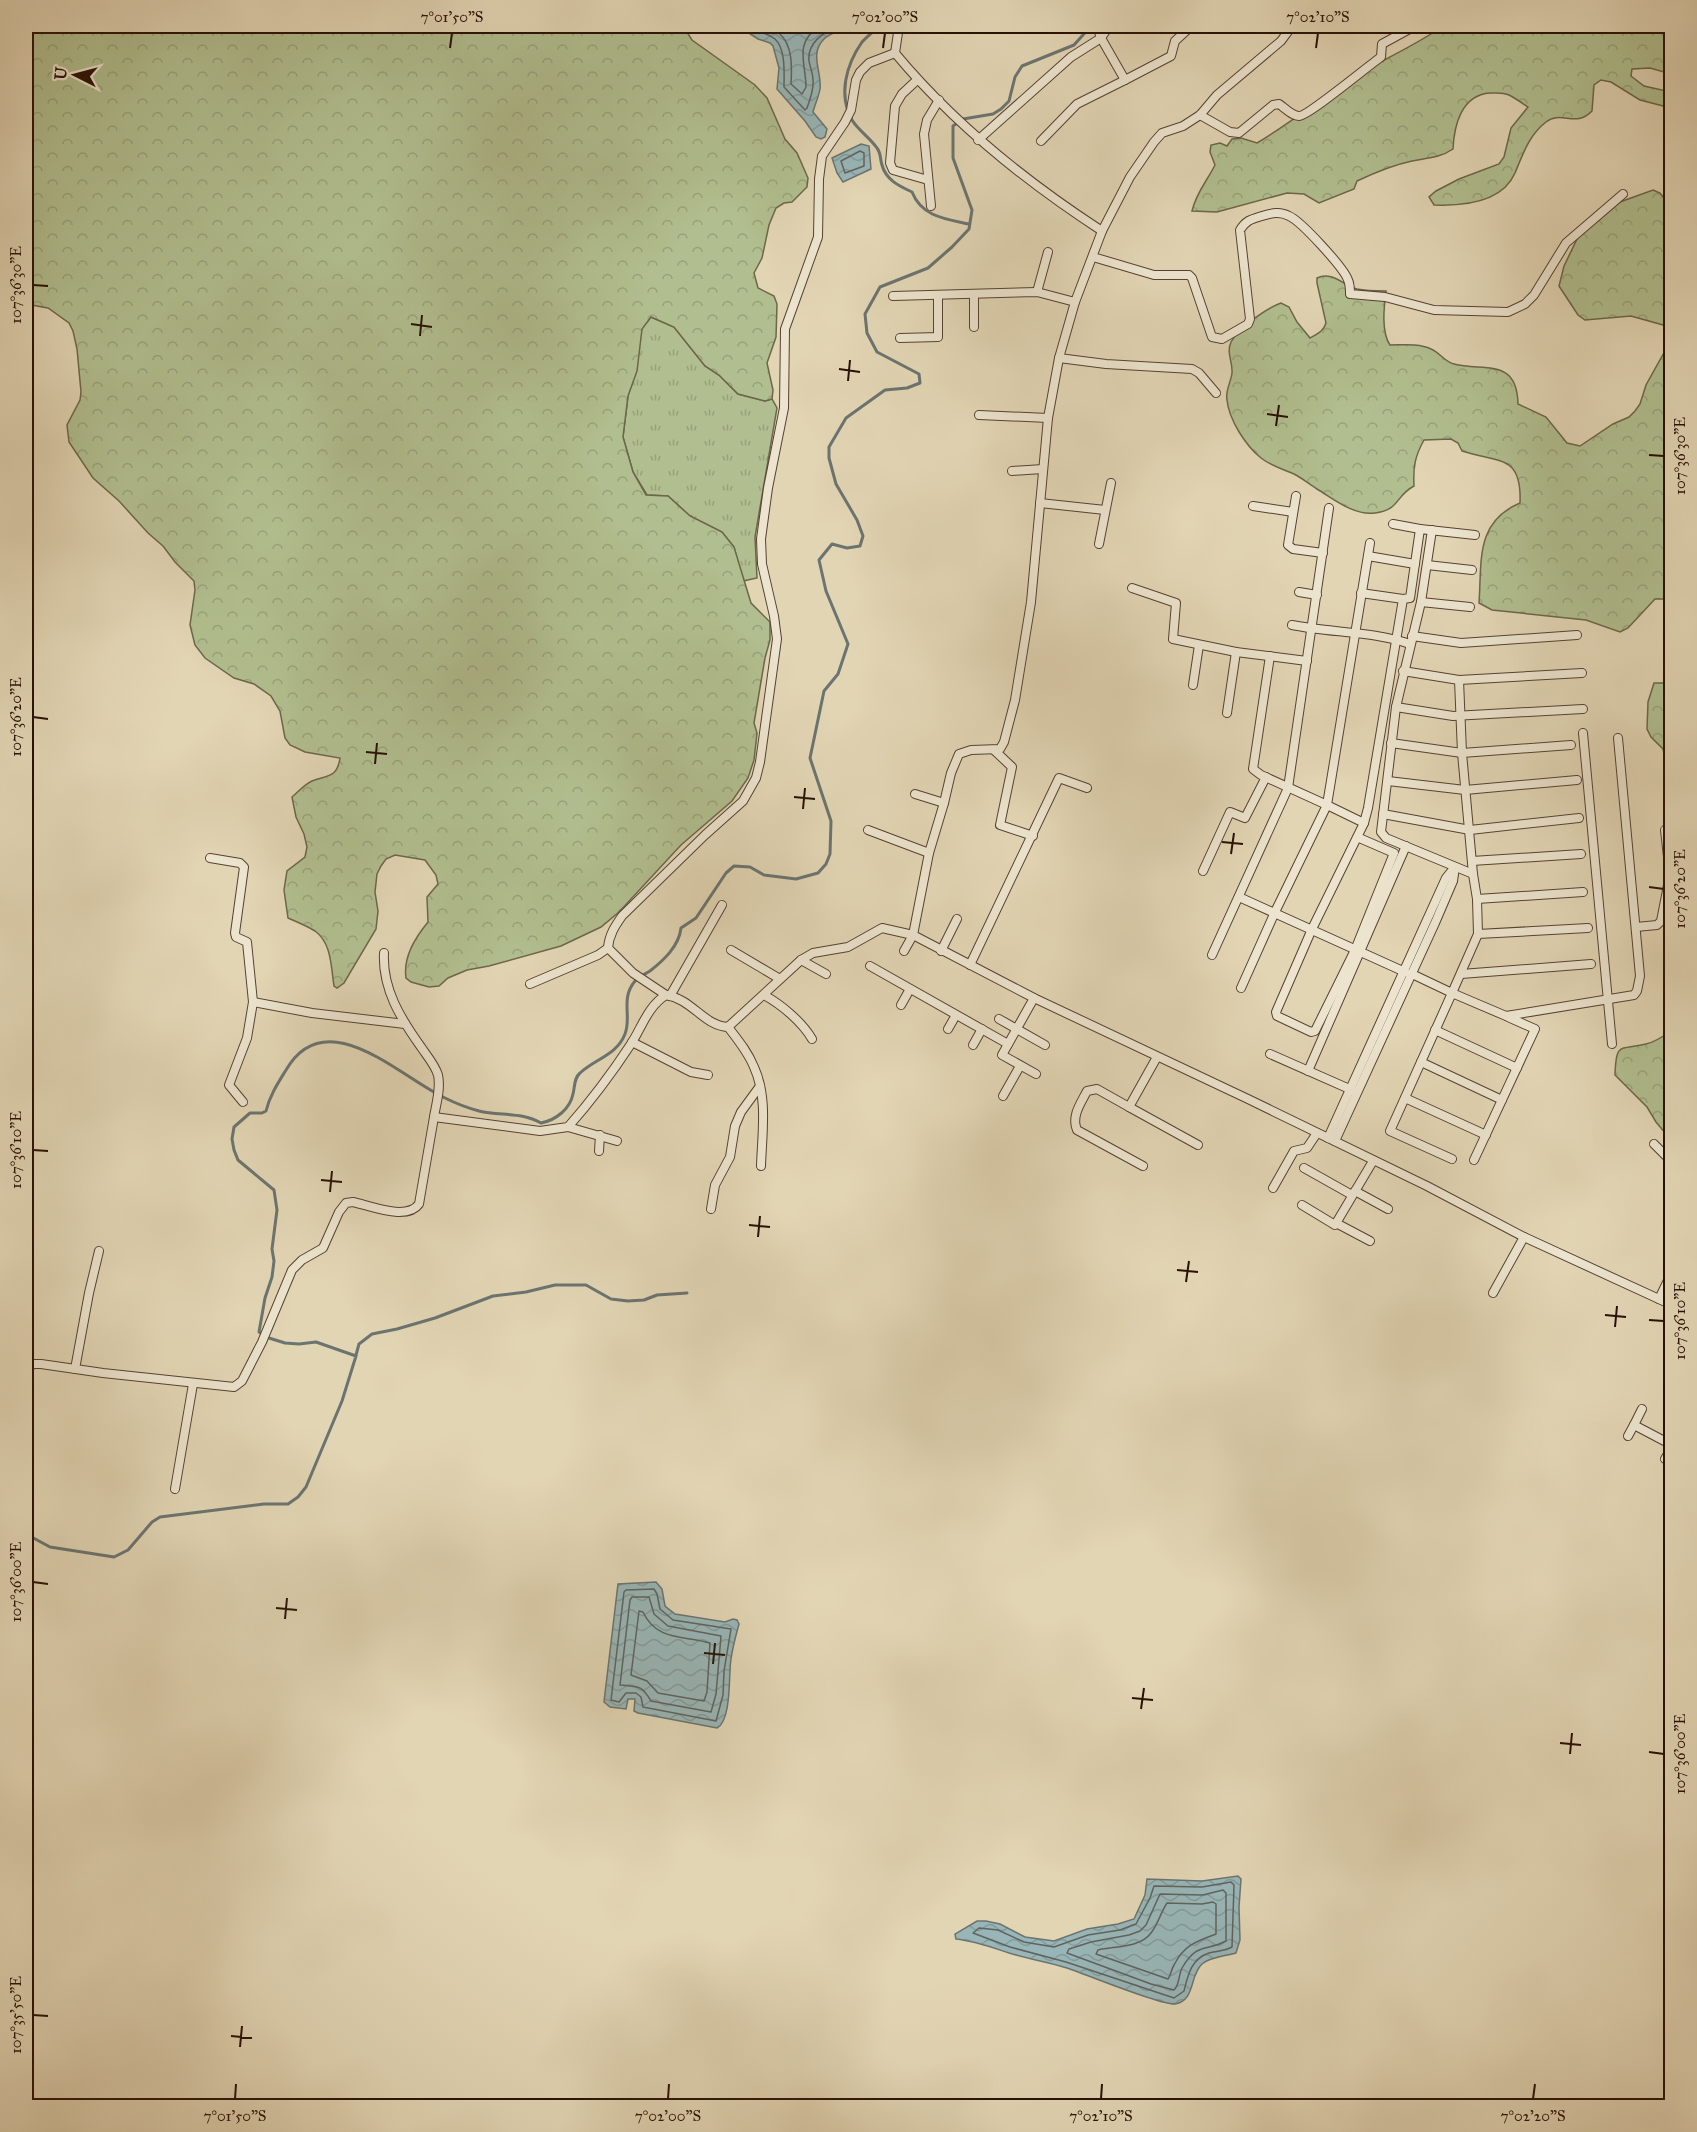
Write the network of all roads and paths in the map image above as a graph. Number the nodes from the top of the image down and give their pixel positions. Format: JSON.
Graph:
{"nodes":[{"id":1,"x":899,"y":26,"type":"edge"},
{"id":2,"x":1097,"y":26,"type":"edge"},
{"id":3,"x":1109,"y":26,"type":"edge"},
{"id":4,"x":1181,"y":26,"type":"edge"},
{"id":5,"x":1292,"y":26,"type":"edge"},
{"id":6,"x":1415,"y":26,"type":"edge"},
{"id":7,"x":1101,"y":38,"type":"junction"},
{"id":8,"x":895,"y":53,"type":"junction"},
{"id":9,"x":917,"y":80,"type":"junction"},
{"id":10,"x":1125,"y":80,"type":"junction"},
{"id":11,"x":939,"y":100,"type":"junction"},
{"id":12,"x":1200,"y":115,"type":"junction"},
{"id":13,"x":978,"y":140,"type":"junction"},
{"id":14,"x":1041,"y":141,"type":"dead end"},
{"id":15,"x":928,"y":180,"type":"junction"},
{"id":16,"x":1623,"y":194,"type":"dead end"},
{"id":17,"x":931,"y":206,"type":"dead end"},
{"id":18,"x":1101,"y":231,"type":"junction"},
{"id":19,"x":1048,"y":252,"type":"dead end"},
{"id":20,"x":1093,"y":257,"type":"junction"},
{"id":21,"x":1038,"y":292,"type":"junction"},
{"id":22,"x":975,"y":294,"type":"junction"},
{"id":23,"x":938,"y":295,"type":"junction"},
{"id":24,"x":893,"y":296,"type":"dead end"},
{"id":25,"x":1075,"y":302,"type":"junction"},
{"id":26,"x":974,"y":327,"type":"dead end"},
{"id":27,"x":900,"y":338,"type":"dead end"},
{"id":28,"x":1059,"y":358,"type":"junction"},
{"id":29,"x":1216,"y":393,"type":"dead end"},
{"id":30,"x":979,"y":415,"type":"dead end"},
{"id":31,"x":1048,"y":418,"type":"junction"},
{"id":32,"x":1043,"y":469,"type":"junction"},
{"id":33,"x":1012,"y":471,"type":"dead end"},
{"id":34,"x":1111,"y":483,"type":"dead end"},
{"id":35,"x":1296,"y":495,"type":"dead end"},
{"id":36,"x":1040,"y":503,"type":"junction"},
{"id":37,"x":1253,"y":506,"type":"dead end"},
{"id":38,"x":1329,"y":508,"type":"dead end"},
{"id":39,"x":1105,"y":510,"type":"junction"},
{"id":40,"x":1293,"y":512,"type":"junction"},
{"id":41,"x":1393,"y":524,"type":"dead end"},
{"id":42,"x":1420,"y":529,"type":"junction"},
{"id":43,"x":1432,"y":530,"type":"junction"},
{"id":44,"x":1474,"y":535,"type":"dead end"},
{"id":45,"x":1370,"y":543,"type":"dead end"},
{"id":46,"x":1099,"y":544,"type":"dead end"},
{"id":47,"x":1323,"y":553,"type":"junction"},
{"id":48,"x":1368,"y":556,"type":"junction"},
{"id":49,"x":1415,"y":564,"type":"junction"},
{"id":50,"x":1427,"y":565,"type":"junction"},
{"id":51,"x":1472,"y":570,"type":"dead end"},
{"id":52,"x":1132,"y":588,"type":"dead end"},
{"id":53,"x":1299,"y":592,"type":"dead end"},
{"id":54,"x":1361,"y":593,"type":"junction"},
{"id":55,"x":1317,"y":595,"type":"junction"},
{"id":56,"x":1403,"y":599,"type":"junction"},
{"id":57,"x":1420,"y":602,"type":"junction"},
{"id":58,"x":1470,"y":607,"type":"dead end"},
{"id":59,"x":1292,"y":625,"type":"dead end"},
{"id":60,"x":1312,"y":629,"type":"junction"},
{"id":61,"x":1355,"y":631,"type":"junction"},
{"id":62,"x":1577,"y":635,"type":"dead end"},
{"id":63,"x":1397,"y":639,"type":"junction"},
{"id":64,"x":1411,"y":640,"type":"junction"},
{"id":65,"x":1199,"y":645,"type":"junction"},
{"id":66,"x":1236,"y":652,"type":"junction"},
{"id":67,"x":1270,"y":656,"type":"junction"},
{"id":68,"x":1307,"y":661,"type":"junction"},
{"id":69,"x":1403,"y":671,"type":"junction"},
{"id":70,"x":1582,"y":673,"type":"dead end"},
{"id":71,"x":1459,"y":680,"type":"junction"},
{"id":72,"x":1193,"y":685,"type":"dead end"},
{"id":73,"x":1396,"y":707,"type":"junction"},
{"id":74,"x":1582,"y":709,"type":"dead end"},
{"id":75,"x":1227,"y":712,"type":"dead end"},
{"id":76,"x":1460,"y":716,"type":"junction"},
{"id":77,"x":1583,"y":733,"type":"dead end"},
{"id":78,"x":1618,"y":738,"type":"dead end"},
{"id":79,"x":1391,"y":743,"type":"junction"},
{"id":80,"x":1571,"y":745,"type":"dead end"},
{"id":81,"x":994,"y":750,"type":"junction"},
{"id":82,"x":1462,"y":753,"type":"junction"},
{"id":83,"x":1266,"y":777,"type":"junction"},
{"id":84,"x":1577,"y":780,"type":"dead end"},
{"id":85,"x":1388,"y":782,"type":"junction"},
{"id":86,"x":1087,"y":788,"type":"dead end"},
{"id":87,"x":1288,"y":788,"type":"junction"},
{"id":88,"x":1466,"y":790,"type":"junction"},
{"id":89,"x":915,"y":794,"type":"dead end"},
{"id":90,"x":944,"y":803,"type":"junction"},
{"id":91,"x":1327,"y":805,"type":"junction"},
{"id":92,"x":1383,"y":814,"type":"junction"},
{"id":93,"x":1579,"y":818,"type":"dead end"},
{"id":94,"x":1364,"y":823,"type":"junction"},
{"id":95,"x":868,"y":830,"type":"dead end"},
{"id":96,"x":1470,"y":830,"type":"junction"},
{"id":97,"x":1665,"y":830,"type":"dead end"},
{"id":98,"x":1033,"y":836,"type":"junction"},
{"id":99,"x":1358,"y":837,"type":"junction"},
{"id":100,"x":1406,"y":846,"type":"junction"},
{"id":101,"x":929,"y":852,"type":"junction"},
{"id":102,"x":1581,"y":854,"type":"dead end"},
{"id":103,"x":210,"y":858,"type":"dead end"},
{"id":104,"x":1472,"y":861,"type":"junction"},
{"id":105,"x":1455,"y":867,"type":"junction"},
{"id":106,"x":1203,"y":871,"type":"dead end"},
{"id":107,"x":1473,"y":874,"type":"junction"},
{"id":108,"x":1583,"y":892,"type":"dead end"},
{"id":109,"x":1239,"y":897,"type":"junction"},
{"id":110,"x":1477,"y":899,"type":"junction"},
{"id":111,"x":722,"y":905,"type":"dead end"},
{"id":112,"x":1275,"y":912,"type":"junction"},
{"id":113,"x":957,"y":919,"type":"dead end"},
{"id":114,"x":1636,"y":927,"type":"junction"},
{"id":115,"x":1588,"y":928,"type":"dead end"},
{"id":116,"x":1312,"y":929,"type":"junction"},
{"id":117,"x":1478,"y":934,"type":"junction"},
{"id":118,"x":913,"y":935,"type":"junction"},
{"id":119,"x":608,"y":948,"type":"junction"},
{"id":120,"x":731,"y":950,"type":"dead end"},
{"id":121,"x":904,"y":951,"type":"dead end"},
{"id":122,"x":941,"y":951,"type":"junction"},
{"id":123,"x":1357,"y":951,"type":"junction"},
{"id":124,"x":384,"y":953,"type":"dead end"},
{"id":125,"x":1212,"y":955,"type":"dead end"},
{"id":126,"x":801,"y":960,"type":"junction"},
{"id":127,"x":1592,"y":964,"type":"dead end"},
{"id":128,"x":970,"y":965,"type":"junction"},
{"id":129,"x":870,"y":966,"type":"dead end"},
{"id":130,"x":1408,"y":973,"type":"junction"},
{"id":131,"x":826,"y":974,"type":"dead end"},
{"id":132,"x":1461,"y":974,"type":"junction"},
{"id":133,"x":780,"y":979,"type":"junction"},
{"id":134,"x":530,"y":984,"type":"dead end"},
{"id":135,"x":1241,"y":988,"type":"dead end"},
{"id":136,"x":910,"y":989,"type":"junction"},
{"id":137,"x":1452,"y":993,"type":"junction"},
{"id":138,"x":668,"y":995,"type":"junction"},
{"id":139,"x":764,"y":995,"type":"junction"},
{"id":140,"x":1034,"y":998,"type":"junction"},
{"id":141,"x":1608,"y":999,"type":"junction"},
{"id":142,"x":253,"y":1002,"type":"junction"},
{"id":143,"x":901,"y":1005,"type":"dead end"},
{"id":144,"x":956,"y":1015,"type":"junction"},
{"id":145,"x":1506,"y":1016,"type":"junction"},
{"id":146,"x":999,"y":1019,"type":"dead end"},
{"id":147,"x":405,"y":1024,"type":"junction"},
{"id":148,"x":728,"y":1027,"type":"junction"},
{"id":149,"x":948,"y":1029,"type":"dead end"},
{"id":150,"x":982,"y":1029,"type":"junction"},
{"id":151,"x":1017,"y":1029,"type":"junction"},
{"id":152,"x":1435,"y":1030,"type":"junction"},
{"id":153,"x":812,"y":1039,"type":"dead end"},
{"id":154,"x":632,"y":1042,"type":"junction"},
{"id":155,"x":1008,"y":1044,"type":"junction"},
{"id":156,"x":1612,"y":1044,"type":"dead end"},
{"id":157,"x":973,"y":1045,"type":"dead end"},
{"id":158,"x":1045,"y":1045,"type":"dead end"},
{"id":159,"x":1270,"y":1054,"type":"dead end"},
{"id":160,"x":1157,"y":1057,"type":"junction"},
{"id":161,"x":1421,"y":1062,"type":"junction"},
{"id":162,"x":1020,"y":1066,"type":"junction"},
{"id":163,"x":1517,"y":1068,"type":"junction"},
{"id":164,"x":1308,"y":1071,"type":"junction"},
{"id":165,"x":1036,"y":1074,"type":"dead end"},
{"id":166,"x":708,"y":1075,"type":"dead end"},
{"id":167,"x":760,"y":1086,"type":"junction"},
{"id":168,"x":1354,"y":1091,"type":"junction"},
{"id":169,"x":1004,"y":1096,"type":"dead end"},
{"id":170,"x":1406,"y":1098,"type":"junction"},
{"id":171,"x":1502,"y":1100,"type":"junction"},
{"id":172,"x":243,"y":1102,"type":"dead end"},
{"id":173,"x":1129,"y":1107,"type":"junction"},
{"id":174,"x":434,"y":1117,"type":"junction"},
{"id":175,"x":568,"y":1127,"type":"junction"},
{"id":176,"x":1317,"y":1132,"type":"junction"},
{"id":177,"x":600,"y":1135,"type":"junction"},
{"id":178,"x":1486,"y":1136,"type":"junction"},
{"id":179,"x":1332,"y":1140,"type":"junction"},
{"id":180,"x":617,"y":1141,"type":"dead end"},
{"id":181,"x":1654,"y":1144,"type":"dead end"},
{"id":182,"x":1198,"y":1145,"type":"dead end"},
{"id":183,"x":599,"y":1151,"type":"dead end"},
{"id":184,"x":1452,"y":1160,"type":"dead end"},
{"id":185,"x":1474,"y":1160,"type":"dead end"},
{"id":186,"x":1372,"y":1161,"type":"junction"},
{"id":187,"x":1671,"y":1162,"type":"edge"},
{"id":188,"x":761,"y":1166,"type":"dead end"},
{"id":189,"x":1143,"y":1166,"type":"dead end"},
{"id":190,"x":1304,"y":1168,"type":"dead end"},
{"id":191,"x":1273,"y":1188,"type":"dead end"},
{"id":192,"x":1353,"y":1193,"type":"junction"},
{"id":193,"x":1302,"y":1205,"type":"dead end"},
{"id":194,"x":711,"y":1209,"type":"dead end"},
{"id":195,"x":1388,"y":1209,"type":"dead end"},
{"id":196,"x":1336,"y":1222,"type":"junction"},
{"id":197,"x":1524,"y":1238,"type":"junction"},
{"id":198,"x":1370,"y":1241,"type":"dead end"},
{"id":199,"x":99,"y":1251,"type":"dead end"},
{"id":200,"x":1671,"y":1272,"type":"edge"},
{"id":201,"x":1493,"y":1293,"type":"dead end"},
{"id":202,"x":1659,"y":1299,"type":"junction"},
{"id":203,"x":1671,"y":1305,"type":"edge"},
{"id":204,"x":26,"y":1368,"type":"edge"},
{"id":205,"x":75,"y":1369,"type":"junction"},
{"id":206,"x":193,"y":1384,"type":"junction"},
{"id":207,"x":1642,"y":1409,"type":"dead end"},
{"id":208,"x":1634,"y":1425,"type":"junction"},
{"id":209,"x":1628,"y":1436,"type":"dead end"},
{"id":210,"x":1671,"y":1446,"type":"edge"},
{"id":211,"x":1665,"y":1460,"type":"dead end"},
{"id":212,"x":175,"y":1489,"type":"dead end"}],
"edges":[{"from":1,"to":8,"type":"street"},
{"from":2,"to":7,"type":"street"},
{"from":3,"to":7,"type":"street"},
{"from":4,"to":10,"type":"street"},
{"from":5,"to":12,"type":"street"},
{"from":6,"to":12,"type":"street"},
{"from":7,"to":10,"type":"street"},
{"from":7,"to":13,"type":"street"},
{"from":8,"to":9,"type":"street"},
{"from":8,"to":119,"type":"street"},
{"from":9,"to":11,"type":"street"},
{"from":9,"to":15,"type":"street"},
{"from":10,"to":14,"type":"street"},
{"from":11,"to":13,"type":"street"},
{"from":11,"to":15,"type":"street"},
{"from":12,"to":18,"type":"street"},
{"from":13,"to":18,"type":"street"},
{"from":15,"to":17,"type":"street"},
{"from":16,"to":20,"type":"street"},
{"from":18,"to":20,"type":"street"},
{"from":19,"to":21,"type":"street"},
{"from":20,"to":25,"type":"street"},
{"from":21,"to":22,"type":"street"},
{"from":21,"to":25,"type":"street"},
{"from":22,"to":23,"type":"street"},
{"from":22,"to":26,"type":"street"},
{"from":23,"to":24,"type":"street"},
{"from":23,"to":27,"type":"street"},
{"from":25,"to":28,"type":"street"},
{"from":28,"to":29,"type":"street"},
{"from":28,"to":31,"type":"street"},
{"from":30,"to":31,"type":"street"},
{"from":31,"to":32,"type":"street"},
{"from":32,"to":33,"type":"street"},
{"from":32,"to":36,"type":"street"},
{"from":34,"to":39,"type":"street"},
{"from":35,"to":40,"type":"street"},
{"from":36,"to":39,"type":"street"},
{"from":36,"to":81,"type":"street"},
{"from":37,"to":40,"type":"street"},
{"from":38,"to":47,"type":"street"},
{"from":39,"to":46,"type":"street"},
{"from":40,"to":47,"type":"street"},
{"from":41,"to":42,"type":"street"},
{"from":42,"to":43,"type":"street"},
{"from":42,"to":49,"type":"street"},
{"from":43,"to":44,"type":"street"},
{"from":43,"to":50,"type":"street"},
{"from":45,"to":48,"type":"street"},
{"from":47,"to":55,"type":"street"},
{"from":48,"to":49,"type":"street"},
{"from":48,"to":54,"type":"street"},
{"from":49,"to":56,"type":"street"},
{"from":50,"to":51,"type":"street"},
{"from":50,"to":57,"type":"street"},
{"from":52,"to":65,"type":"street"},
{"from":53,"to":55,"type":"street"},
{"from":54,"to":56,"type":"street"},
{"from":54,"to":61,"type":"street"},
{"from":55,"to":60,"type":"street"},
{"from":56,"to":63,"type":"street"},
{"from":57,"to":58,"type":"street"},
{"from":57,"to":64,"type":"street"},
{"from":59,"to":60,"type":"street"},
{"from":60,"to":61,"type":"street"},
{"from":60,"to":68,"type":"street"},
{"from":61,"to":63,"type":"street"},
{"from":61,"to":91,"type":"street"},
{"from":62,"to":64,"type":"street"},
{"from":63,"to":64,"type":"street"},
{"from":63,"to":94,"type":"street"},
{"from":64,"to":69,"type":"street"},
{"from":65,"to":66,"type":"street"},
{"from":65,"to":72,"type":"street"},
{"from":66,"to":67,"type":"street"},
{"from":66,"to":75,"type":"street"},
{"from":67,"to":68,"type":"street"},
{"from":67,"to":83,"type":"street"},
{"from":68,"to":87,"type":"street"},
{"from":69,"to":71,"type":"street"},
{"from":69,"to":73,"type":"street"},
{"from":70,"to":71,"type":"street"},
{"from":71,"to":76,"type":"street"},
{"from":73,"to":76,"type":"street"},
{"from":73,"to":79,"type":"street"},
{"from":74,"to":76,"type":"street"},
{"from":76,"to":82,"type":"street"},
{"from":77,"to":141,"type":"street"},
{"from":78,"to":114,"type":"street"},
{"from":79,"to":82,"type":"street"},
{"from":79,"to":85,"type":"street"},
{"from":80,"to":82,"type":"street"},
{"from":81,"to":90,"type":"street"},
{"from":81,"to":98,"type":"street"},
{"from":82,"to":88,"type":"street"},
{"from":83,"to":87,"type":"street"},
{"from":83,"to":106,"type":"street"},
{"from":84,"to":88,"type":"street"},
{"from":85,"to":88,"type":"street"},
{"from":85,"to":92,"type":"street"},
{"from":86,"to":98,"type":"street"},
{"from":87,"to":91,"type":"street"},
{"from":87,"to":109,"type":"street"},
{"from":88,"to":96,"type":"street"},
{"from":89,"to":90,"type":"street"},
{"from":90,"to":101,"type":"street"},
{"from":91,"to":94,"type":"street"},
{"from":91,"to":112,"type":"street"},
{"from":92,"to":96,"type":"street"},
{"from":92,"to":100,"type":"street"},
{"from":93,"to":96,"type":"street"},
{"from":94,"to":99,"type":"street"},
{"from":95,"to":101,"type":"street"},
{"from":96,"to":104,"type":"street"},
{"from":97,"to":114,"type":"street"},
{"from":98,"to":128,"type":"street"},
{"from":99,"to":116,"type":"street"},
{"from":99,"to":123,"type":"street"},
{"from":100,"to":105,"type":"street"},
{"from":100,"to":123,"type":"street"},
{"from":101,"to":118,"type":"street"},
{"from":102,"to":104,"type":"street"},
{"from":103,"to":142,"type":"street"},
{"from":104,"to":107,"type":"street"},
{"from":105,"to":107,"type":"street"},
{"from":105,"to":130,"type":"street"},
{"from":107,"to":110,"type":"street"},
{"from":108,"to":110,"type":"street"},
{"from":109,"to":112,"type":"street"},
{"from":109,"to":125,"type":"street"},
{"from":110,"to":117,"type":"street"},
{"from":111,"to":138,"type":"street"},
{"from":112,"to":116,"type":"street"},
{"from":112,"to":135,"type":"street"},
{"from":113,"to":122,"type":"street"},
{"from":114,"to":141,"type":"street"},
{"from":115,"to":117,"type":"street"},
{"from":116,"to":123,"type":"street"},
{"from":116,"to":123,"type":"street"},
{"from":117,"to":132,"type":"street"},
{"from":118,"to":121,"type":"street"},
{"from":118,"to":122,"type":"street"},
{"from":118,"to":126,"type":"street"},
{"from":119,"to":134,"type":"street"},
{"from":119,"to":138,"type":"street"},
{"from":120,"to":133,"type":"street"},
{"from":122,"to":128,"type":"street"},
{"from":123,"to":130,"type":"street"},
{"from":123,"to":164,"type":"street"},
{"from":124,"to":147,"type":"street"},
{"from":126,"to":131,"type":"street"},
{"from":126,"to":133,"type":"street"},
{"from":127,"to":132,"type":"street"},
{"from":128,"to":140,"type":"street"},
{"from":129,"to":136,"type":"street"},
{"from":130,"to":137,"type":"street"},
{"from":130,"to":168,"type":"street"},
{"from":132,"to":137,"type":"street"},
{"from":133,"to":139,"type":"street"},
{"from":136,"to":143,"type":"street"},
{"from":136,"to":144,"type":"street"},
{"from":137,"to":145,"type":"street"},
{"from":137,"to":152,"type":"street"},
{"from":138,"to":148,"type":"street"},
{"from":138,"to":154,"type":"street"},
{"from":139,"to":148,"type":"street"},
{"from":139,"to":153,"type":"street"},
{"from":140,"to":151,"type":"street"},
{"from":140,"to":160,"type":"street"},
{"from":141,"to":145,"type":"street"},
{"from":141,"to":156,"type":"street"},
{"from":142,"to":147,"type":"street"},
{"from":142,"to":172,"type":"street"},
{"from":144,"to":149,"type":"street"},
{"from":144,"to":150,"type":"street"},
{"from":145,"to":163,"type":"street"},
{"from":146,"to":151,"type":"street"},
{"from":147,"to":174,"type":"street"},
{"from":148,"to":167,"type":"street"},
{"from":150,"to":155,"type":"street"},
{"from":150,"to":157,"type":"street"},
{"from":151,"to":155,"type":"street"},
{"from":151,"to":158,"type":"street"},
{"from":152,"to":161,"type":"street"},
{"from":152,"to":163,"type":"street"},
{"from":154,"to":166,"type":"street"},
{"from":154,"to":175,"type":"street"},
{"from":155,"to":162,"type":"street"},
{"from":159,"to":164,"type":"street"},
{"from":160,"to":173,"type":"street"},
{"from":160,"to":176,"type":"street"},
{"from":161,"to":170,"type":"street"},
{"from":161,"to":171,"type":"street"},
{"from":162,"to":165,"type":"street"},
{"from":162,"to":169,"type":"street"},
{"from":163,"to":171,"type":"street"},
{"from":164,"to":168,"type":"street"},
{"from":167,"to":188,"type":"street"},
{"from":167,"to":194,"type":"street"},
{"from":168,"to":179,"type":"street"},
{"from":170,"to":178,"type":"street"},
{"from":170,"to":184,"type":"street"},
{"from":171,"to":178,"type":"street"},
{"from":173,"to":182,"type":"street"},
{"from":173,"to":189,"type":"street"},
{"from":174,"to":175,"type":"street"},
{"from":174,"to":206,"type":"street"},
{"from":175,"to":177,"type":"street"},
{"from":176,"to":179,"type":"street"},
{"from":176,"to":191,"type":"street"},
{"from":177,"to":180,"type":"street"},
{"from":177,"to":183,"type":"street"},
{"from":178,"to":185,"type":"street"},
{"from":179,"to":186,"type":"street"},
{"from":181,"to":187,"type":"street"},
{"from":186,"to":192,"type":"street"},
{"from":186,"to":197,"type":"street"},
{"from":190,"to":192,"type":"street"},
{"from":192,"to":195,"type":"street"},
{"from":192,"to":196,"type":"street"},
{"from":193,"to":196,"type":"street"},
{"from":196,"to":198,"type":"street"},
{"from":197,"to":201,"type":"street"},
{"from":197,"to":202,"type":"street"},
{"from":199,"to":205,"type":"street"},
{"from":200,"to":202,"type":"street"},
{"from":202,"to":203,"type":"street"},
{"from":204,"to":205,"type":"street"},
{"from":205,"to":206,"type":"street"},
{"from":206,"to":212,"type":"street"},
{"from":207,"to":208,"type":"street"},
{"from":208,"to":209,"type":"street"},
{"from":208,"to":210,"type":"street"},
{"from":210,"to":211,"type":"street"}]}
